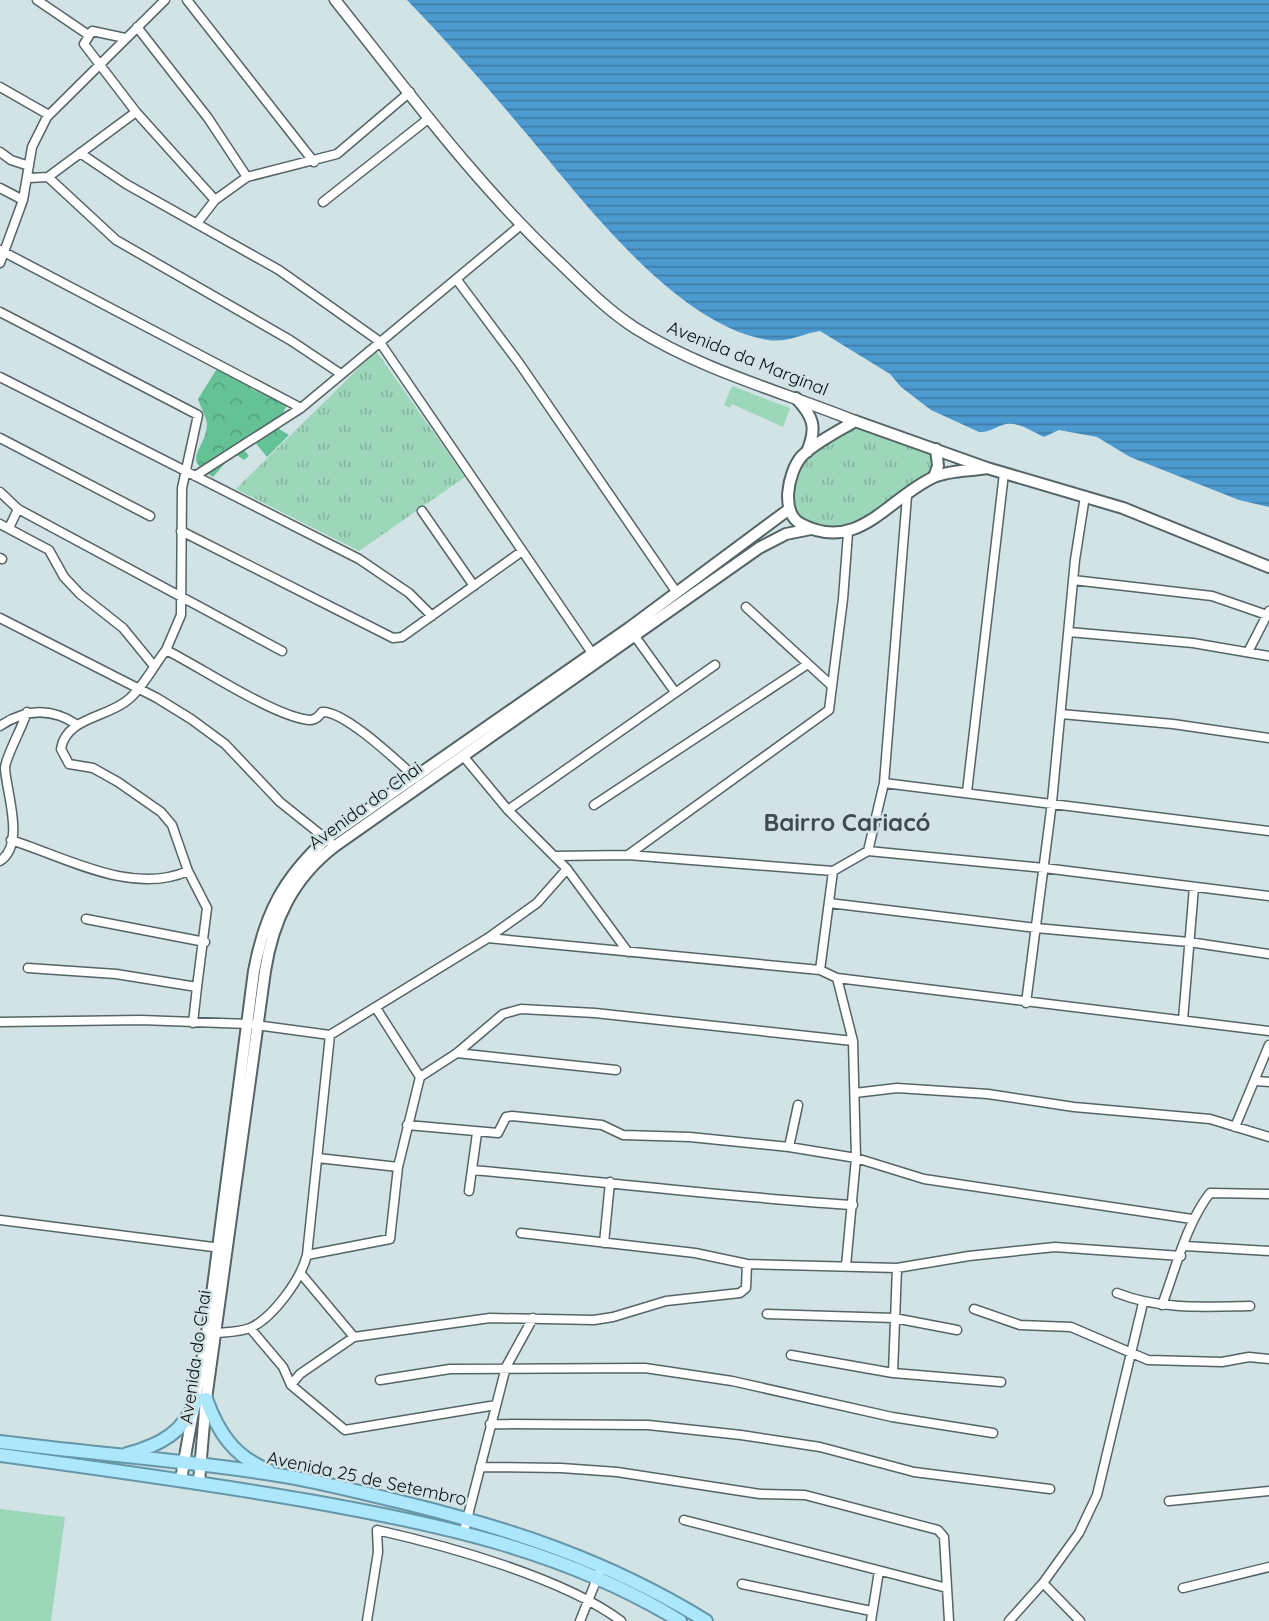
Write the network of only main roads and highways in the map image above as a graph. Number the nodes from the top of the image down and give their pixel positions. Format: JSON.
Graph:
{"nodes":[{"id":1,"x":796,"y":398,"type":"road end"},
{"id":2,"x":936,"y":449,"type":"junction"},
{"id":3,"x":807,"y":452,"type":"junction"},
{"id":4,"x":987,"y":468,"type":"junction"},
{"id":5,"x":934,"y":477,"type":"junction"},
{"id":6,"x":788,"y":510,"type":"junction"},
{"id":7,"x":811,"y":529,"type":"junction"},
{"id":8,"x":1269,"y":567,"type":"edge"},
{"id":9,"x":331,"y":843,"type":"junction"},
{"id":10,"x":223,"y":1248,"type":"junction"},
{"id":11,"x":202,"y":1399,"type":"junction"},
{"id":12,"x":0,"y":1442,"type":"edge"},
{"id":13,"x":0,"y":1455,"type":"edge"},
{"id":14,"x":120,"y":1456,"type":"junction"},
{"id":15,"x":183,"y":1463,"type":"junction"},
{"id":16,"x":199,"y":1466,"type":"junction"},
{"id":17,"x":279,"y":1475,"type":"junction"},
{"id":18,"x":181,"y":1479,"type":"junction"},
{"id":19,"x":199,"y":1482,"type":"junction"},
{"id":20,"x":600,"y":1572,"type":"junction"},
{"id":21,"x":680,"y":1621,"type":"edge"},
{"id":22,"x":706,"y":1621,"type":"edge"}],
"edges":[{"from":1,"to":3,"type":"main road"},
{"from":2,"to":3,"type":"main road","name":"Avenida da Marginal"},
{"from":2,"to":4,"type":"main road","name":"Avenida da Marginal"},
{"from":2,"to":5,"type":"main road"},
{"from":3,"to":6,"type":"main road"},
{"from":4,"to":5,"type":"main road"},
{"from":4,"to":8,"type":"main road","name":"Avenida da Marginal"},
{"from":5,"to":7,"type":"main road","name":"Avenida do Chai"},
{"from":6,"to":7,"type":"main road"},
{"from":6,"to":9,"type":"main road","name":"Avenida do Chai"},
{"from":7,"to":9,"type":"main road","name":"Avenida do Chai"},
{"from":9,"to":10,"type":"main road","name":"Avenida do Chai"},
{"from":10,"to":11,"type":"main road","name":"Avenida do Chai"},
{"from":10,"to":11,"type":"main road","name":"Avenida do Chai"},
{"from":11,"to":14,"type":"highway"},
{"from":11,"to":15,"type":"main road","name":"Avenida do Chai"},
{"from":11,"to":16,"type":"main road","name":"Avenida do Chai"},
{"from":11,"to":17,"type":"highway"},
{"from":12,"to":14,"type":"highway","name":"Avenida 25 de Setembro"},
{"from":13,"to":18,"type":"highway","name":"Avenida 25 de Setembro"},
{"from":14,"to":15,"type":"highway","name":"Avenida 25 de Setembro"},
{"from":15,"to":16,"type":"highway","name":"Avenida 25 de Setembro"},
{"from":15,"to":18,"type":"main road","name":"Avenida do Chai"},
{"from":16,"to":17,"type":"highway","name":"Avenida 25 de Setembro"},
{"from":16,"to":19,"type":"main road","name":"Avenida do Chai"},
{"from":17,"to":20,"type":"highway","name":"Avenida 25 de Setembro"},
{"from":18,"to":19,"type":"highway","name":"Avenida 25 de Setembro"},
{"from":19,"to":20,"type":"highway","name":"Avenida 25 de Setembro"},
{"from":20,"to":21,"type":"highway","name":"Avenida 25 de Setembro"},
{"from":20,"to":22,"type":"highway","name":"Avenida 25 de Setembro"}]}
